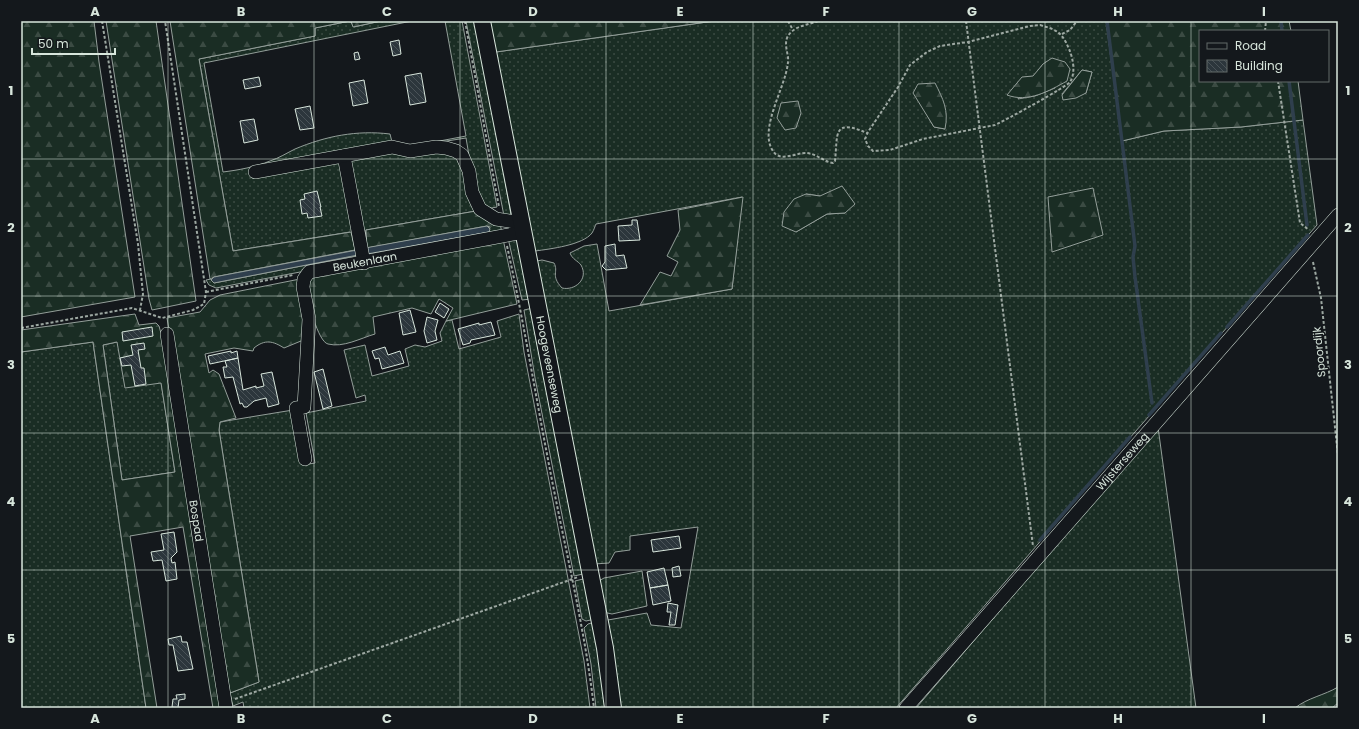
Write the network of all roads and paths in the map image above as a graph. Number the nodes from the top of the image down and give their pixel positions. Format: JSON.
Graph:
{"nodes":[{"id":1,"x":102,"y":21,"type":"edge"},
{"id":2,"x":165,"y":21,"type":"edge"},
{"id":3,"x":465,"y":21,"type":"edge"},
{"id":4,"x":482,"y":21,"type":"edge"},
{"id":5,"x":788,"y":21,"type":"edge"},
{"id":6,"x":818,"y":21,"type":"edge"},
{"id":7,"x":966,"y":21,"type":"edge"},
{"id":8,"x":1077,"y":21,"type":"edge"},
{"id":9,"x":794,"y":30,"type":"junction"},
{"id":10,"x":1062,"y":34,"type":"junction"},
{"id":11,"x":968,"y":42,"type":"junction"},
{"id":12,"x":1278,"y":82,"type":"edge"},
{"id":13,"x":979,"y":127,"type":"junction"},
{"id":14,"x":867,"y":133,"type":"junction"},
{"id":15,"x":344,"y":156,"type":"junction"},
{"id":16,"x":255,"y":172,"type":"dead end"},
{"id":17,"x":1338,"y":215,"type":"edge"},
{"id":18,"x":502,"y":220,"type":"junction"},
{"id":19,"x":523,"y":227,"type":"junction"},
{"id":20,"x":505,"y":236,"type":"junction"},
{"id":21,"x":1317,"y":239,"type":"junction"},
{"id":22,"x":1306,"y":251,"type":"junction"},
{"id":23,"x":364,"y":263,"type":"junction"},
{"id":24,"x":309,"y":272,"type":"junction"},
{"id":25,"x":206,"y":292,"type":"junction"},
{"id":26,"x":140,"y":310,"type":"junction"},
{"id":27,"x":21,"y":328,"type":"edge"},
{"id":28,"x":167,"y":334,"type":"dead end"},
{"id":29,"x":1338,"y":455,"type":"edge"},
{"id":30,"x":305,"y":460,"type":"dead end"},
{"id":31,"x":1035,"y":561,"type":"junction"},
{"id":32,"x":591,"y":574,"type":"junction"},
{"id":33,"x":571,"y":579,"type":"junction"},
{"id":34,"x":225,"y":705,"type":"edge"},
{"id":35,"x":594,"y":708,"type":"edge"},
{"id":36,"x":613,"y":708,"type":"edge"},
{"id":37,"x":906,"y":708,"type":"edge"}],
"edges":[{"from":1,"to":26,"type":"path"},
{"from":2,"to":25,"type":"path"},
{"from":3,"to":18,"type":"path"},
{"from":4,"to":19,"type":"main road","name":"Hoogeveenseweg"},
{"from":5,"to":9,"type":"path"},
{"from":6,"to":9,"type":"path"},
{"from":7,"to":11,"type":"path"},
{"from":8,"to":10,"type":"path"},
{"from":9,"to":14,"type":"path"},
{"from":10,"to":11,"type":"path"},
{"from":10,"to":13,"type":"path"},
{"from":11,"to":13,"type":"path"},
{"from":11,"to":14,"type":"path"},
{"from":12,"to":21,"type":"path"},
{"from":13,"to":14,"type":"path"},
{"from":13,"to":31,"type":"path"},
{"from":15,"to":16,"type":"street"},
{"from":15,"to":18,"type":"street"},
{"from":15,"to":23,"type":"street"},
{"from":17,"to":21,"type":"street","name":"Wijsterseweg"},
{"from":18,"to":19,"type":"street"},
{"from":19,"to":20,"type":"street","name":"Beukenlaan"},
{"from":19,"to":32,"type":"main road","name":"Hoogeveenseweg"},
{"from":20,"to":23,"type":"street","name":"Beukenlaan"},
{"from":20,"to":33,"type":"path","name":"Hoogeveenseweg"},
{"from":21,"to":22,"type":"street","name":"Wijsterseweg"},
{"from":22,"to":29,"type":"path","name":"Spoordijk"},
{"from":22,"to":31,"type":"street","name":"Wijsterseweg"},
{"from":23,"to":24,"type":"street","name":"Beukenlaan"},
{"from":24,"to":25,"type":"path"},
{"from":24,"to":30,"type":"street"},
{"from":25,"to":26,"type":"path"},
{"from":26,"to":27,"type":"path"},
{"from":28,"to":34,"type":"street","name":"Bospad"},
{"from":31,"to":37,"type":"street","name":"Wijsterseweg"},
{"from":32,"to":33,"type":"path"},
{"from":32,"to":36,"type":"main road","name":"Hoogeveenseweg"},
{"from":33,"to":34,"type":"path"},
{"from":33,"to":35,"type":"path","name":"Hoogeveenseweg"}]}
